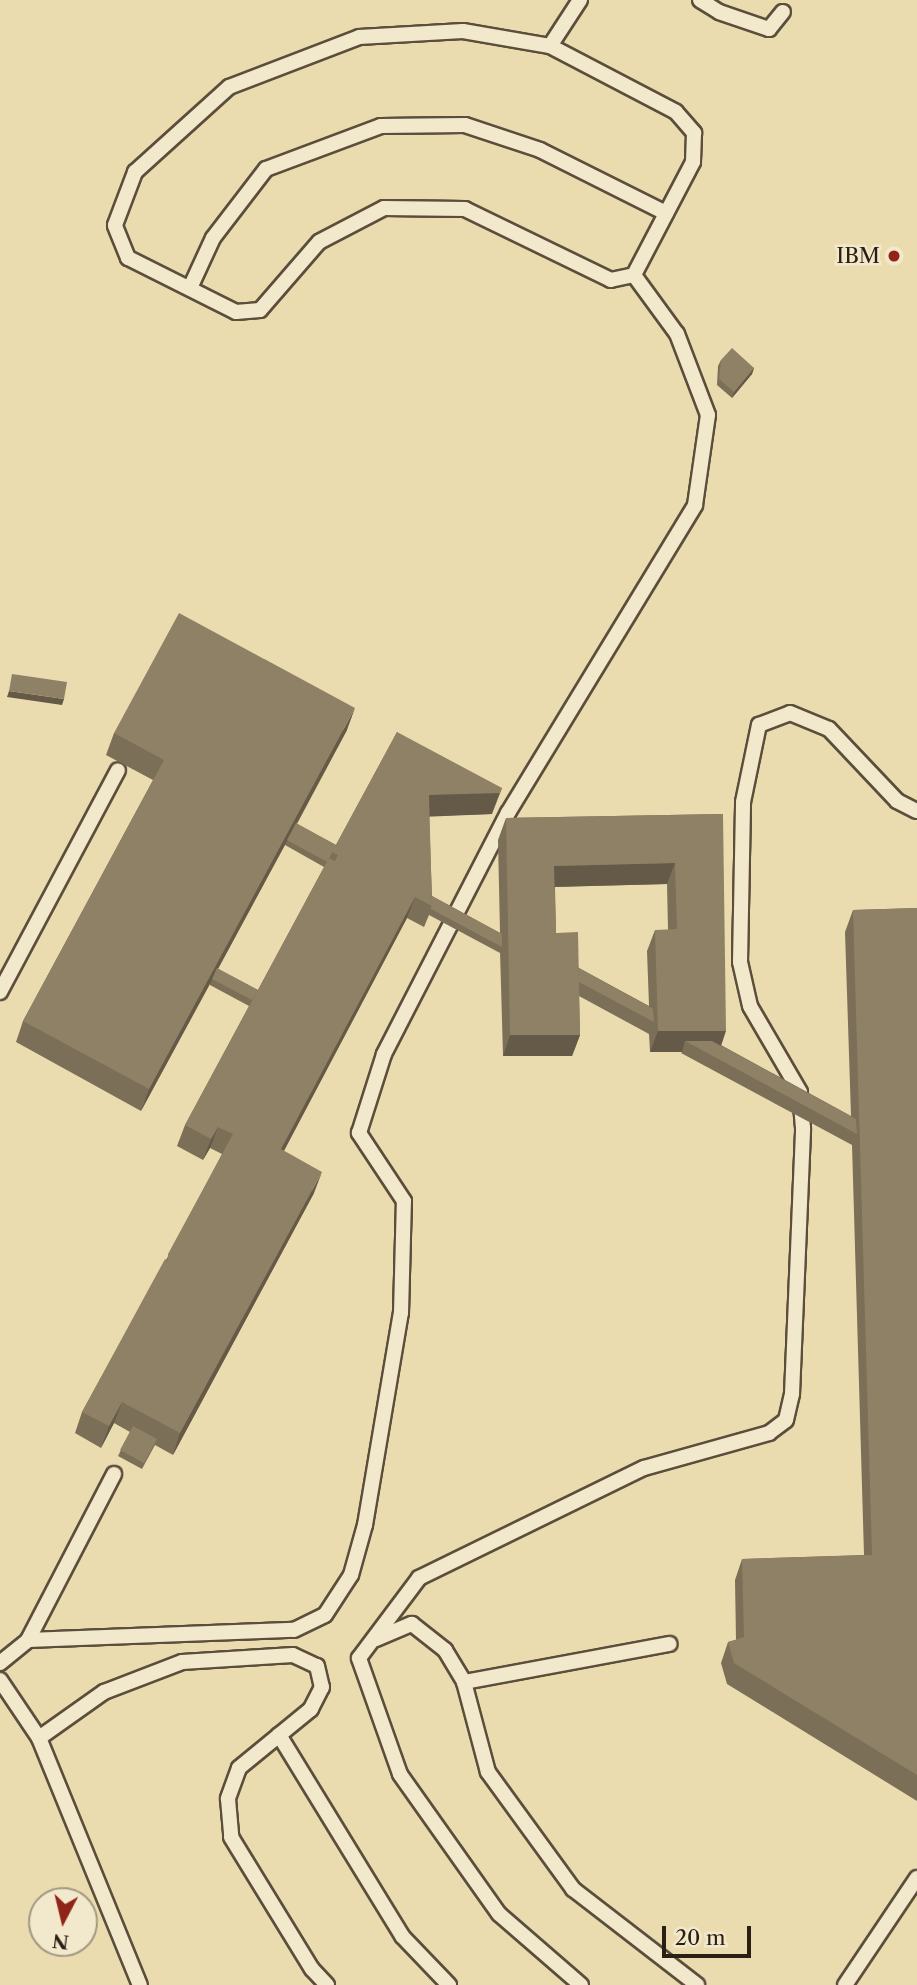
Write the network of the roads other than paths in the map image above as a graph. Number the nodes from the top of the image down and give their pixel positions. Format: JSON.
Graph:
{"nodes":[{"id":1,"x":580,"y":0,"type":"edge"},
{"id":2,"x":700,"y":0,"type":"edge"},
{"id":3,"x":783,"y":12,"type":"dead end"},
{"id":4,"x":550,"y":46,"type":"junction"},
{"id":5,"x":666,"y":213,"type":"junction"},
{"id":6,"x":634,"y":275,"type":"junction"},
{"id":7,"x":190,"y":288,"type":"junction"},
{"id":8,"x":118,"y":771,"type":"dead end"},
{"id":9,"x":917,"y":811,"type":"edge"},
{"id":10,"x":0,"y":992,"type":"edge"},
{"id":11,"x":114,"y":1474,"type":"dead end"},
{"id":12,"x":28,"y":1640,"type":"junction"},
{"id":13,"x":375,"y":1640,"type":"junction"},
{"id":14,"x":670,"y":1644,"type":"dead end"},
{"id":15,"x":0,"y":1663,"type":"edge"},
{"id":16,"x":0,"y":1680,"type":"edge"},
{"id":17,"x":464,"y":1682,"type":"junction"},
{"id":18,"x":279,"y":1735,"type":"junction"},
{"id":19,"x":39,"y":1738,"type":"junction"},
{"id":20,"x":917,"y":1878,"type":"edge"},
{"id":21,"x":140,"y":1985,"type":"edge"},
{"id":22,"x":327,"y":1985,"type":"edge"},
{"id":23,"x":449,"y":1985,"type":"edge"},
{"id":24,"x":582,"y":1985,"type":"edge"},
{"id":25,"x":697,"y":1985,"type":"edge"},
{"id":26,"x":845,"y":1985,"type":"edge"}],
"edges":[{"from":1,"to":4,"type":"lane"},
{"from":2,"to":3,"type":"lane"},
{"from":4,"to":5,"type":"lane"},
{"from":4,"to":7,"type":"lane"},
{"from":5,"to":6,"type":"lane"},
{"from":5,"to":7,"type":"lane"},
{"from":6,"to":7,"type":"lane"},
{"from":6,"to":12,"type":"lane"},
{"from":8,"to":10,"type":"lane"},
{"from":9,"to":13,"type":"lane"},
{"from":11,"to":12,"type":"lane"},
{"from":12,"to":15,"type":"lane"},
{"from":13,"to":17,"type":"lane"},
{"from":13,"to":24,"type":"lane"},
{"from":14,"to":17,"type":"lane"},
{"from":16,"to":19,"type":"lane"},
{"from":17,"to":25,"type":"lane"},
{"from":18,"to":19,"type":"lane"},
{"from":18,"to":22,"type":"lane"},
{"from":18,"to":23,"type":"lane"},
{"from":19,"to":21,"type":"lane"},
{"from":20,"to":26,"type":"lane"}]}
